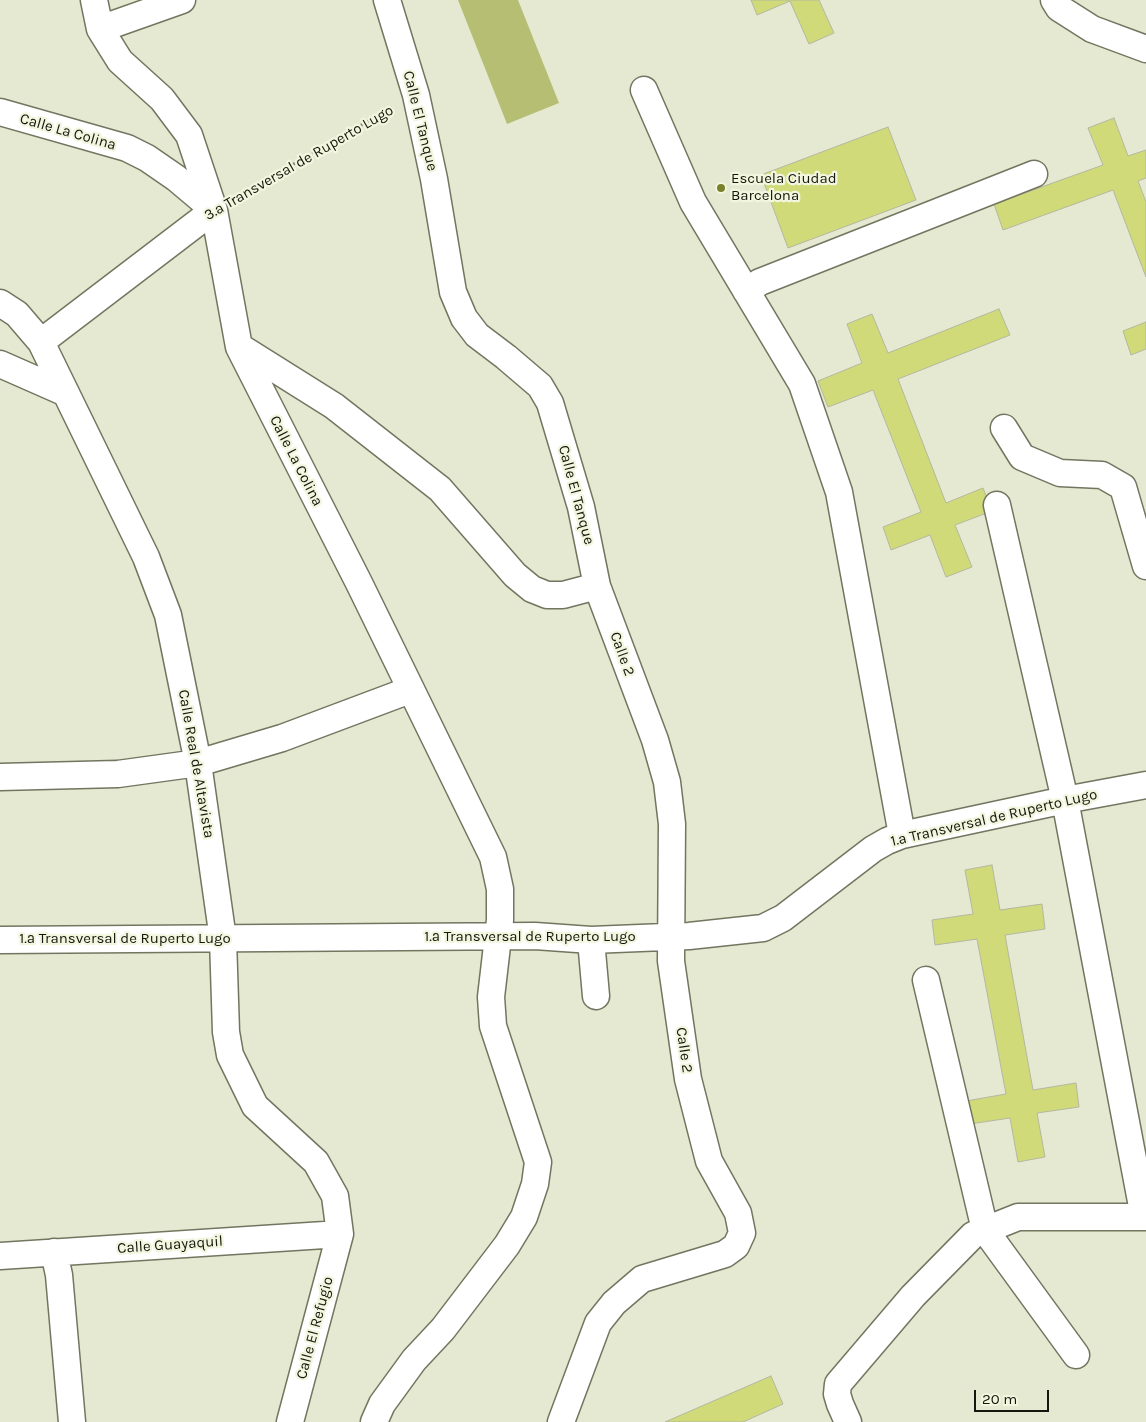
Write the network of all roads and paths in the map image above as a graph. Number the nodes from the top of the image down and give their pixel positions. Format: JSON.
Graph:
{"nodes":[{"id":1,"x":94,"y":0,"type":"edge"},
{"id":2,"x":182,"y":0,"type":"edge"},
{"id":3,"x":388,"y":0,"type":"edge"},
{"id":4,"x":1054,"y":0,"type":"edge"},
{"id":5,"x":100,"y":29,"type":"junction"},
{"id":6,"x":1146,"y":49,"type":"edge"},
{"id":7,"x":644,"y":90,"type":"dead end"},
{"id":8,"x":416,"y":95,"type":"junction"},
{"id":9,"x":0,"y":112,"type":"edge"},
{"id":10,"x":1034,"y":174,"type":"dead end"},
{"id":11,"x":214,"y":210,"type":"junction"},
{"id":12,"x":746,"y":291,"type":"junction"},
{"id":13,"x":0,"y":303,"type":"edge"},
{"id":14,"x":41,"y":342,"type":"junction"},
{"id":15,"x":238,"y":347,"type":"junction"},
{"id":16,"x":0,"y":364,"type":"edge"},
{"id":17,"x":66,"y":393,"type":"junction"},
{"id":18,"x":1004,"y":428,"type":"dead end"},
{"id":19,"x":996,"y":505,"type":"dead end"},
{"id":20,"x":1146,"y":566,"type":"edge"},
{"id":21,"x":598,"y":586,"type":"junction"},
{"id":22,"x":410,"y":690,"type":"junction"},
{"id":23,"x":198,"y":763,"type":"junction"},
{"id":24,"x":0,"y":777,"type":"edge"},
{"id":25,"x":1146,"y":785,"type":"edge"},
{"id":26,"x":1064,"y":800,"type":"junction"},
{"id":27,"x":902,"y":835,"type":"junction"},
{"id":28,"x":498,"y":928,"type":"junction"},
{"id":29,"x":670,"y":936,"type":"junction"},
{"id":30,"x":223,"y":939,"type":"junction"},
{"id":31,"x":0,"y":940,"type":"edge"},
{"id":32,"x":591,"y":940,"type":"junction"},
{"id":33,"x":926,"y":980,"type":"dead end"},
{"id":34,"x":596,"y":996,"type":"dead end"},
{"id":35,"x":1145,"y":1217,"type":"edge"},
{"id":36,"x":985,"y":1230,"type":"junction"},
{"id":37,"x":340,"y":1234,"type":"junction"},
{"id":38,"x":54,"y":1252,"type":"junction"},
{"id":39,"x":0,"y":1256,"type":"edge"},
{"id":40,"x":1076,"y":1355,"type":"dead end"},
{"id":41,"x":72,"y":1422,"type":"edge"},
{"id":42,"x":290,"y":1422,"type":"edge"},
{"id":43,"x":374,"y":1422,"type":"edge"},
{"id":44,"x":561,"y":1422,"type":"edge"},
{"id":45,"x":848,"y":1422,"type":"edge"}],
"edges":[{"from":1,"to":5,"type":"street"},
{"from":2,"to":5,"type":"street"},
{"from":3,"to":8,"type":"street","name":"Calle El Tanque"},
{"from":4,"to":6,"type":"street"},
{"from":5,"to":11,"type":"street"},
{"from":7,"to":12,"type":"street"},
{"from":8,"to":11,"type":"path","name":"3.ª Transversal de Ruperto Lugo"},
{"from":8,"to":21,"type":"street","name":"Calle El Tanque"},
{"from":9,"to":11,"type":"street","name":"Calle La Colina"},
{"from":10,"to":12,"type":"street"},
{"from":11,"to":14,"type":"street","name":"3.ª Transversal de Ruperto Lugo"},
{"from":11,"to":15,"type":"street","name":"Calle La Colina"},
{"from":12,"to":27,"type":"street"},
{"from":13,"to":14,"type":"street","name":"Calle Real de Altavista"},
{"from":14,"to":17,"type":"street","name":"Calle Real de Altavista"},
{"from":15,"to":21,"type":"street"},
{"from":15,"to":22,"type":"street","name":"Calle La Colina"},
{"from":16,"to":17,"type":"street"},
{"from":17,"to":23,"type":"street","name":"Calle Real de Altavista"},
{"from":18,"to":20,"type":"street"},
{"from":19,"to":26,"type":"street"},
{"from":21,"to":29,"type":"street","name":"Calle 2"},
{"from":22,"to":23,"type":"street"},
{"from":22,"to":28,"type":"street","name":"Calle La Colina"},
{"from":23,"to":24,"type":"street"},
{"from":23,"to":30,"type":"street","name":"Calle Real de Altavista"},
{"from":25,"to":26,"type":"street","name":"1.ª Transversal de Ruperto Lugo"},
{"from":26,"to":27,"type":"street","name":"1.ª Transversal de Ruperto Lugo"},
{"from":26,"to":35,"type":"street"},
{"from":27,"to":29,"type":"street","name":"1.ª Transversal de Ruperto Lugo"},
{"from":28,"to":30,"type":"street","name":"1.ª Transversal de Ruperto Lugo"},
{"from":28,"to":32,"type":"street","name":"1.ª Transversal de Ruperto Lugo"},
{"from":28,"to":43,"type":"street","name":"Calle La Colina"},
{"from":29,"to":32,"type":"street","name":"1.ª Transversal de Ruperto Lugo"},
{"from":29,"to":44,"type":"street","name":"Calle 2"},
{"from":30,"to":31,"type":"street","name":"1.ª Transversal de Ruperto Lugo"},
{"from":30,"to":37,"type":"street","name":"Calle Real de Altavista"},
{"from":32,"to":34,"type":"street"},
{"from":33,"to":36,"type":"street"},
{"from":35,"to":36,"type":"street"},
{"from":36,"to":40,"type":"street"},
{"from":36,"to":45,"type":"street"},
{"from":37,"to":38,"type":"street","name":"Calle Guayaquil"},
{"from":37,"to":42,"type":"street","name":"Calle El Refugio"},
{"from":38,"to":39,"type":"street","name":"Calle Guayaquil"},
{"from":38,"to":41,"type":"street"}]}
